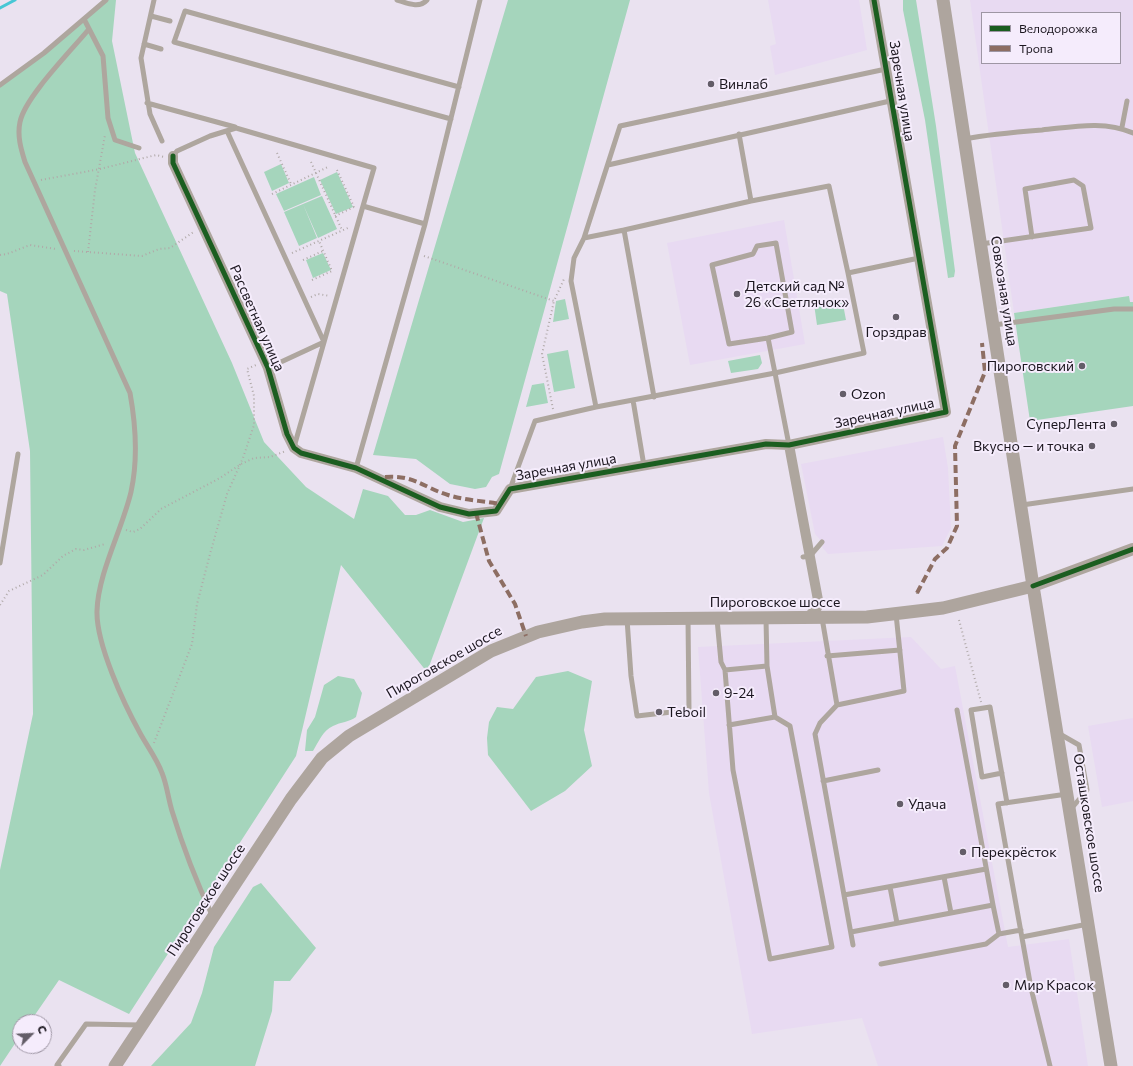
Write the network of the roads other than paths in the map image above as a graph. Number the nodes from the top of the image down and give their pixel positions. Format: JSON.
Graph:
{"nodes":[{"id":1,"x":106,"y":0,"type":"edge"},
{"id":2,"x":154,"y":0,"type":"edge"},
{"id":3,"x":397,"y":0,"type":"edge"},
{"id":4,"x":427,"y":0,"type":"edge"},
{"id":5,"x":480,"y":0,"type":"edge"},
{"id":6,"x":874,"y":0,"type":"edge"},
{"id":7,"x":944,"y":0,"type":"edge"},
{"id":8,"x":151,"y":16,"type":"junction"},
{"id":9,"x":84,"y":19,"type":"junction"},
{"id":10,"x":170,"y":21,"type":"dead end"},
{"id":11,"x":89,"y":29,"type":"junction"},
{"id":12,"x":144,"y":44,"type":"junction"},
{"id":13,"x":161,"y":49,"type":"dead end"},
{"id":14,"x":886,"y":70,"type":"junction"},
{"id":15,"x":0,"y":85,"type":"edge"},
{"id":16,"x":459,"y":87,"type":"junction"},
{"id":17,"x":890,"y":101,"type":"junction"},
{"id":18,"x":1127,"y":102,"type":"dead end"},
{"id":19,"x":147,"y":103,"type":"junction"},
{"id":20,"x":451,"y":119,"type":"junction"},
{"id":21,"x":1122,"y":127,"type":"junction"},
{"id":22,"x":236,"y":128,"type":"junction"},
{"id":23,"x":227,"y":130,"type":"junction"},
{"id":24,"x":1133,"y":132,"type":"edge"},
{"id":25,"x":739,"y":134,"type":"junction"},
{"id":26,"x":965,"y":139,"type":"junction"},
{"id":27,"x":162,"y":141,"type":"dead end"},
{"id":28,"x":139,"y":148,"type":"dead end"},
{"id":29,"x":173,"y":157,"type":"joint"},
{"id":30,"x":608,"y":165,"type":"junction"},
{"id":31,"x":751,"y":201,"type":"junction"},
{"id":32,"x":363,"y":206,"type":"junction"},
{"id":33,"x":425,"y":224,"type":"junction"},
{"id":34,"x":624,"y":230,"type":"junction"},
{"id":35,"x":1032,"y":237,"type":"junction"},
{"id":36,"x":584,"y":238,"type":"junction"},
{"id":37,"x":981,"y":244,"type":"junction"},
{"id":38,"x":919,"y":258,"type":"junction"},
{"id":39,"x":848,"y":273,"type":"junction"},
{"id":40,"x":1133,"y":309,"type":"edge"},
{"id":41,"x":993,"y":325,"type":"junction"},
{"id":42,"x":768,"y":338,"type":"junction"},
{"id":43,"x":324,"y":342,"type":"junction"},
{"id":44,"x":266,"y":365,"type":"junction"},
{"id":45,"x":775,"y":373,"type":"junction"},
{"id":46,"x":654,"y":397,"type":"junction"},
{"id":47,"x":633,"y":400,"type":"junction"},
{"id":48,"x":596,"y":406,"type":"junction"},
{"id":49,"x":788,"y":444,"type":"junction"},
{"id":50,"x":294,"y":448,"type":"junction"},
{"id":51,"x":18,"y":454,"type":"dead end"},
{"id":52,"x":644,"y":466,"type":"junction"},
{"id":53,"x":356,"y":468,"type":"junction"},
{"id":54,"x":510,"y":489,"type":"junction"},
{"id":55,"x":1133,"y":489,"type":"edge"},
{"id":56,"x":1021,"y":505,"type":"junction"},
{"id":57,"x":822,"y":542,"type":"dead end"},
{"id":58,"x":1133,"y":549,"type":"edge"},
{"id":59,"x":807,"y":556,"type":"junction"},
{"id":60,"x":0,"y":563,"type":"edge"},
{"id":61,"x":1033,"y":586,"type":"junction"},
{"id":62,"x":818,"y":600,"type":"junction"},
{"id":63,"x":896,"y":614,"type":"junction"},
{"id":64,"x":627,"y":618,"type":"junction"},
{"id":65,"x":688,"y":618,"type":"junction"},
{"id":66,"x":807,"y":618,"type":"junction"},
{"id":67,"x":827,"y":618,"type":"junction"},
{"id":68,"x":717,"y":619,"type":"junction"},
{"id":69,"x":766,"y":619,"type":"junction"},
{"id":70,"x":900,"y":650,"type":"junction"},
{"id":71,"x":827,"y":656,"type":"junction"},
{"id":72,"x":767,"y":666,"type":"junction"},
{"id":73,"x":725,"y":670,"type":"junction"},
{"id":74,"x":837,"y":705,"type":"junction"},
{"id":75,"x":957,"y":710,"type":"dead end"},
{"id":76,"x":775,"y":717,"type":"junction"},
{"id":77,"x":729,"y":725,"type":"junction"},
{"id":78,"x":1058,"y":733,"type":"junction"},
{"id":79,"x":878,"y":770,"type":"dead end"},
{"id":80,"x":1002,"y":774,"type":"junction"},
{"id":81,"x":823,"y":780,"type":"junction"},
{"id":82,"x":1068,"y":794,"type":"junction"},
{"id":83,"x":1007,"y":803,"type":"junction"},
{"id":84,"x":1071,"y":810,"type":"junction"},
{"id":85,"x":986,"y":869,"type":"junction"},
{"id":86,"x":944,"y":877,"type":"junction"},
{"id":87,"x":890,"y":887,"type":"junction"},
{"id":88,"x":844,"y":895,"type":"junction"},
{"id":89,"x":993,"y":905,"type":"junction"},
{"id":90,"x":951,"y":913,"type":"junction"},
{"id":91,"x":213,"y":918,"type":"junction"},
{"id":92,"x":897,"y":923,"type":"junction"},
{"id":93,"x":1089,"y":924,"type":"junction"},
{"id":94,"x":1021,"y":930,"type":"junction"},
{"id":95,"x":851,"y":932,"type":"junction"},
{"id":96,"x":999,"y":934,"type":"junction"},
{"id":97,"x":1022,"y":937,"type":"junction"},
{"id":98,"x":853,"y":945,"type":"dead end"},
{"id":99,"x":881,"y":964,"type":"dead end"},
{"id":100,"x":143,"y":1025,"type":"junction"},
{"id":101,"x":59,"y":1066,"type":"edge"},
{"id":102,"x":115,"y":1066,"type":"edge"},
{"id":103,"x":1050,"y":1066,"type":"edge"},
{"id":104,"x":1111,"y":1066,"type":"edge"}],
"edges":[{"from":1,"to":9,"type":"lane"},
{"from":2,"to":8,"type":"lane"},
{"from":3,"to":4,"type":"lane"},
{"from":5,"to":16,"type":"lane"},
{"from":6,"to":14,"type":"street","name":"Заречная улица"},
{"from":7,"to":26,"type":"main road","name":"Совхозная улица"},
{"from":8,"to":10,"type":"lane"},
{"from":8,"to":12,"type":"lane"},
{"from":9,"to":11,"type":"lane"},
{"from":9,"to":15,"type":"lane"},
{"from":11,"to":28,"type":"lane"},
{"from":11,"to":91,"type":"lane"},
{"from":12,"to":13,"type":"lane"},
{"from":12,"to":19,"type":"lane"},
{"from":14,"to":17,"type":"street","name":"Заречная улица"},
{"from":14,"to":30,"type":"lane"},
{"from":16,"to":20,"type":"lane"},
{"from":16,"to":20,"type":"lane"},
{"from":17,"to":25,"type":"lane"},
{"from":17,"to":38,"type":"street","name":"Заречная улица"},
{"from":18,"to":21,"type":"lane"},
{"from":19,"to":22,"type":"lane"},
{"from":19,"to":27,"type":"lane"},
{"from":20,"to":33,"type":"lane"},
{"from":21,"to":24,"type":"lane"},
{"from":21,"to":26,"type":"lane"},
{"from":22,"to":23,"type":"lane"},
{"from":22,"to":32,"type":"lane"},
{"from":23,"to":29,"type":"lane"},
{"from":23,"to":43,"type":"lane"},
{"from":25,"to":30,"type":"lane"},
{"from":25,"to":31,"type":"lane"},
{"from":26,"to":37,"type":"main road","name":"Совхозная улица"},
{"from":29,"to":44,"type":"street","name":"Рассветная улица"},
{"from":30,"to":36,"type":"lane"},
{"from":31,"to":34,"type":"lane"},
{"from":31,"to":39,"type":"lane"},
{"from":32,"to":33,"type":"lane"},
{"from":32,"to":43,"type":"lane"},
{"from":33,"to":53,"type":"lane"},
{"from":34,"to":36,"type":"lane"},
{"from":34,"to":46,"type":"lane"},
{"from":35,"to":35,"type":"lane"},
{"from":35,"to":37,"type":"lane"},
{"from":36,"to":48,"type":"lane"},
{"from":37,"to":41,"type":"main road","name":"Совхозная улица"},
{"from":38,"to":39,"type":"lane"},
{"from":38,"to":49,"type":"street","name":"Заречная улица"},
{"from":39,"to":45,"type":"lane"},
{"from":40,"to":41,"type":"lane"},
{"from":41,"to":56,"type":"main road","name":"Совхозная улица"},
{"from":42,"to":42,"type":"lane"},
{"from":42,"to":45,"type":"lane"},
{"from":43,"to":44,"type":"lane"},
{"from":43,"to":50,"type":"lane"},
{"from":44,"to":50,"type":"street","name":"Рассветная улица"},
{"from":45,"to":46,"type":"lane"},
{"from":45,"to":49,"type":"lane"},
{"from":46,"to":47,"type":"lane"},
{"from":47,"to":48,"type":"lane"},
{"from":47,"to":52,"type":"lane"},
{"from":48,"to":54,"type":"lane"},
{"from":49,"to":52,"type":"street","name":"Заречная улица"},
{"from":49,"to":59,"type":"street"},
{"from":50,"to":53,"type":"street"},
{"from":51,"to":60,"type":"lane"},
{"from":52,"to":54,"type":"street","name":"Заречная улица"},
{"from":53,"to":54,"type":"street"},
{"from":55,"to":56,"type":"lane"},
{"from":56,"to":61,"type":"main road","name":"Совхозная улица"},
{"from":57,"to":59,"type":"lane"},
{"from":58,"to":61,"type":"street"},
{"from":59,"to":62,"type":"street"},
{"from":61,"to":63,"type":"main road","name":"Пироговское шоссе"},
{"from":61,"to":78,"type":"main road","name":"Осташковское шоссе"},
{"from":62,"to":66,"type":"street"},
{"from":62,"to":67,"type":"street"},
{"from":63,"to":67,"type":"main road","name":"Пироговское шоссе"},
{"from":63,"to":70,"type":"lane"},
{"from":64,"to":65,"type":"main road","name":"Пироговское шоссе"},
{"from":64,"to":65,"type":"lane"},
{"from":64,"to":91,"type":"main road","name":"Пироговское шоссе"},
{"from":65,"to":68,"type":"main road","name":"Пироговское шоссе"},
{"from":66,"to":67,"type":"main road","name":"Пироговское шоссе"},
{"from":66,"to":69,"type":"main road","name":"Пироговское шоссе"},
{"from":67,"to":71,"type":"lane"},
{"from":68,"to":69,"type":"main road","name":"Пироговское шоссе"},
{"from":68,"to":73,"type":"lane"},
{"from":69,"to":72,"type":"lane"},
{"from":70,"to":71,"type":"lane"},
{"from":70,"to":74,"type":"lane"},
{"from":71,"to":74,"type":"lane"},
{"from":72,"to":73,"type":"lane"},
{"from":72,"to":76,"type":"lane"},
{"from":73,"to":77,"type":"lane"},
{"from":74,"to":81,"type":"lane"},
{"from":75,"to":85,"type":"lane"},
{"from":76,"to":77,"type":"lane"},
{"from":76,"to":77,"type":"lane"},
{"from":78,"to":82,"type":"main road","name":"Осташковское шоссе"},
{"from":78,"to":84,"type":"lane"},
{"from":79,"to":81,"type":"lane"},
{"from":80,"to":80,"type":"lane"},
{"from":80,"to":83,"type":"lane"},
{"from":81,"to":88,"type":"lane"},
{"from":82,"to":83,"type":"lane"},
{"from":82,"to":84,"type":"main road","name":"Осташковское шоссе"},
{"from":83,"to":94,"type":"lane"},
{"from":84,"to":93,"type":"main road","name":"Осташковское шоссе"},
{"from":85,"to":86,"type":"lane"},
{"from":85,"to":89,"type":"lane"},
{"from":86,"to":87,"type":"lane"},
{"from":86,"to":90,"type":"lane"},
{"from":87,"to":88,"type":"lane"},
{"from":87,"to":92,"type":"lane"},
{"from":88,"to":95,"type":"lane"},
{"from":89,"to":90,"type":"lane"},
{"from":89,"to":96,"type":"lane"},
{"from":90,"to":92,"type":"lane"},
{"from":91,"to":100,"type":"main road","name":"Пироговское шоссе"},
{"from":92,"to":95,"type":"lane"},
{"from":93,"to":97,"type":"lane"},
{"from":93,"to":104,"type":"main road","name":"Осташковское шоссе"},
{"from":94,"to":96,"type":"lane"},
{"from":94,"to":97,"type":"lane"},
{"from":95,"to":98,"type":"lane"},
{"from":96,"to":99,"type":"lane"},
{"from":97,"to":103,"type":"lane"},
{"from":100,"to":101,"type":"lane"},
{"from":100,"to":102,"type":"main road","name":"Пироговское шоссе"}]}
